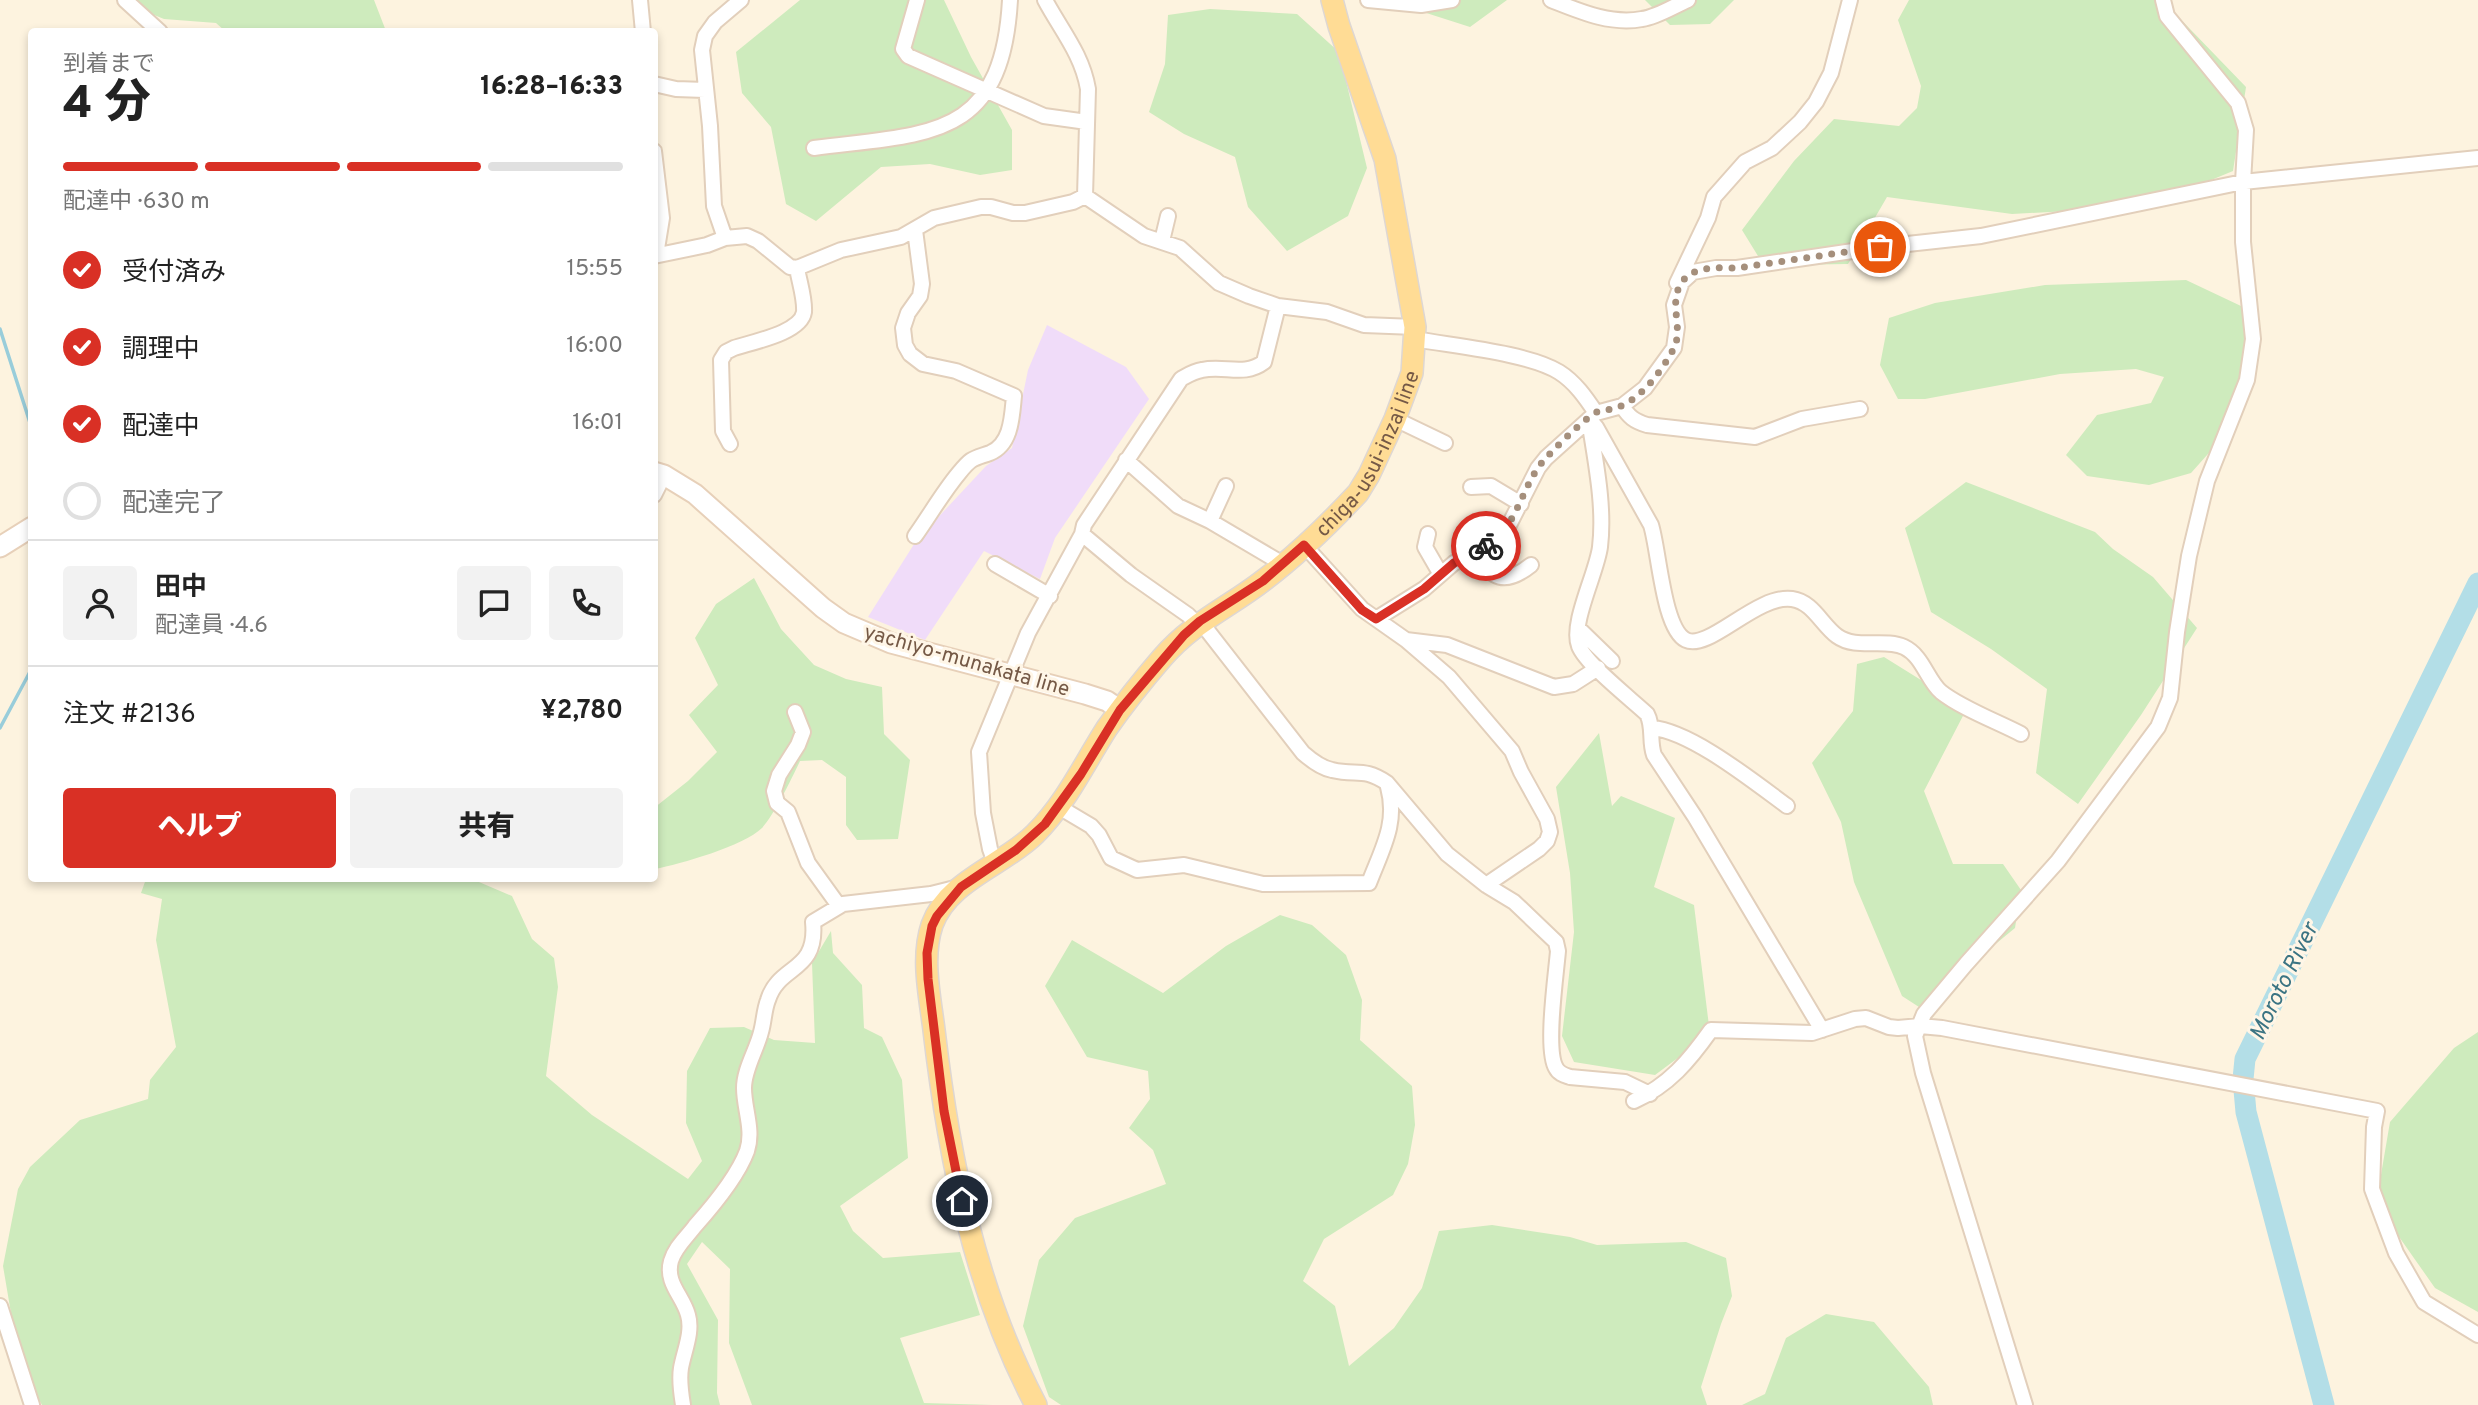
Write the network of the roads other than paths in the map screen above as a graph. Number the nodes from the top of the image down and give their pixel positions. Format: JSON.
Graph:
{"nodes":[{"id":1,"x":125,"y":0,"type":"edge"},
{"id":2,"x":640,"y":0,"type":"edge"},
{"id":3,"x":740,"y":0,"type":"edge"},
{"id":4,"x":917,"y":0,"type":"edge"},
{"id":5,"x":1010,"y":0,"type":"edge"},
{"id":6,"x":1045,"y":0,"type":"edge"},
{"id":7,"x":1332,"y":0,"type":"edge"},
{"id":8,"x":1368,"y":0,"type":"edge"},
{"id":9,"x":1452,"y":0,"type":"edge"},
{"id":10,"x":1551,"y":0,"type":"edge"},
{"id":11,"x":1688,"y":0,"type":"edge"},
{"id":12,"x":1850,"y":0,"type":"edge"},
{"id":13,"x":2163,"y":0,"type":"edge"},
{"id":14,"x":156,"y":28,"type":"edge"},
{"id":15,"x":643,"y":28,"type":"edge"},
{"id":16,"x":658,"y":85,"type":"edge"},
{"id":17,"x":705,"y":90,"type":"junction"},
{"id":18,"x":987,"y":93,"type":"junction"},
{"id":19,"x":1087,"y":122,"type":"junction"},
{"id":20,"x":814,"y":148,"type":"dead end"},
{"id":21,"x":2478,"y":158,"type":"edge"},
{"id":22,"x":2243,"y":182,"type":"junction"},
{"id":23,"x":658,"y":184,"type":"edge"},
{"id":24,"x":1085,"y":196,"type":"junction"},
{"id":25,"x":1168,"y":216,"type":"dead end"},
{"id":26,"x":915,"y":230,"type":"junction"},
{"id":27,"x":725,"y":238,"type":"junction"},
{"id":28,"x":658,"y":240,"type":"edge"},
{"id":29,"x":1162,"y":242,"type":"junction"},
{"id":30,"x":658,"y":255,"type":"edge"},
{"id":31,"x":797,"y":268,"type":"junction"},
{"id":32,"x":1676,"y":295,"type":"junction"},
{"id":33,"x":1278,"y":306,"type":"junction"},
{"id":34,"x":1415,"y":333,"type":"junction"},
{"id":35,"x":1622,"y":406,"type":"junction"},
{"id":36,"x":1860,"y":409,"type":"dead end"},
{"id":37,"x":1592,"y":416,"type":"junction"},
{"id":38,"x":1395,"y":419,"type":"junction"},
{"id":39,"x":1445,"y":443,"type":"dead end"},
{"id":40,"x":730,"y":444,"type":"dead end"},
{"id":41,"x":1126,"y":460,"type":"junction"},
{"id":42,"x":659,"y":474,"type":"edge"},
{"id":43,"x":1227,"y":486,"type":"dead end"},
{"id":44,"x":1471,"y":487,"type":"dead end"},
{"id":45,"x":1521,"y":503,"type":"junction"},
{"id":46,"x":1210,"y":520,"type":"junction"},
{"id":47,"x":28,"y":530,"type":"edge"},
{"id":48,"x":1082,"y":534,"type":"junction"},
{"id":49,"x":1428,"y":534,"type":"dead end"},
{"id":50,"x":915,"y":536,"type":"dead end"},
{"id":51,"x":1304,"y":545,"type":"junction"},
{"id":52,"x":0,"y":547,"type":"edge"},
{"id":53,"x":1477,"y":551,"type":"junction"},
{"id":54,"x":995,"y":564,"type":"dead end"},
{"id":55,"x":1283,"y":564,"type":"junction"},
{"id":56,"x":1531,"y":565,"type":"dead end"},
{"id":57,"x":1440,"y":573,"type":"junction"},
{"id":58,"x":1050,"y":596,"type":"junction"},
{"id":59,"x":1376,"y":619,"type":"junction"},
{"id":60,"x":1199,"y":622,"type":"junction"},
{"id":61,"x":1578,"y":628,"type":"junction"},
{"id":62,"x":1406,"y":639,"type":"junction"},
{"id":63,"x":1612,"y":661,"type":"dead end"},
{"id":64,"x":1598,"y":668,"type":"junction"},
{"id":65,"x":1009,"y":674,"type":"junction"},
{"id":66,"x":1120,"y":710,"type":"junction"},
{"id":67,"x":795,"y":712,"type":"dead end"},
{"id":68,"x":1652,"y":728,"type":"junction"},
{"id":69,"x":2021,"y":734,"type":"dead end"},
{"id":70,"x":1387,"y":783,"type":"junction"},
{"id":71,"x":1787,"y":806,"type":"dead end"},
{"id":72,"x":1059,"y":807,"type":"junction"},
{"id":73,"x":995,"y":863,"type":"junction"},
{"id":74,"x":1486,"y":885,"type":"junction"},
{"id":75,"x":961,"y":887,"type":"junction"},
{"id":76,"x":839,"y":906,"type":"junction"},
{"id":77,"x":1920,"y":1026,"type":"junction"},
{"id":78,"x":1822,"y":1030,"type":"junction"},
{"id":79,"x":1650,"y":1094,"type":"junction"},
{"id":80,"x":1634,"y":1101,"type":"dead end"},
{"id":81,"x":0,"y":1306,"type":"edge"},
{"id":82,"x":2478,"y":1335,"type":"edge"},
{"id":83,"x":32,"y":1405,"type":"edge"},
{"id":84,"x":683,"y":1405,"type":"edge"},
{"id":85,"x":1036,"y":1405,"type":"edge"},
{"id":86,"x":2025,"y":1405,"type":"edge"}],
"edges":[{"from":1,"to":14,"type":"street"},
{"from":2,"to":15,"type":"street"},
{"from":3,"to":17,"type":"street"},
{"from":4,"to":18,"type":"street"},
{"from":5,"to":18,"type":"street"},
{"from":6,"to":19,"type":"street"},
{"from":7,"to":34,"type":"main road","name":"chiga-usui-inzai line"},
{"from":8,"to":9,"type":"street"},
{"from":10,"to":11,"type":"street"},
{"from":12,"to":32,"type":"street"},
{"from":13,"to":22,"type":"street"},
{"from":16,"to":17,"type":"street"},
{"from":17,"to":27,"type":"street"},
{"from":18,"to":19,"type":"street"},
{"from":18,"to":20,"type":"street"},
{"from":19,"to":24,"type":"street"},
{"from":21,"to":22,"type":"street"},
{"from":22,"to":32,"type":"street"},
{"from":22,"to":77,"type":"street"},
{"from":23,"to":28,"type":"street"},
{"from":24,"to":26,"type":"street"},
{"from":24,"to":29,"type":"street"},
{"from":25,"to":29,"type":"street"},
{"from":26,"to":31,"type":"street"},
{"from":26,"to":50,"type":"street"},
{"from":27,"to":30,"type":"street"},
{"from":27,"to":31,"type":"street"},
{"from":29,"to":33,"type":"street"},
{"from":31,"to":40,"type":"street"},
{"from":32,"to":35,"type":"street"},
{"from":33,"to":34,"type":"street"},
{"from":33,"to":41,"type":"street"},
{"from":34,"to":37,"type":"street"},
{"from":34,"to":38,"type":"main road","name":"chiga-usui-inzai line"},
{"from":35,"to":36,"type":"street"},
{"from":35,"to":37,"type":"street"},
{"from":37,"to":45,"type":"street"},
{"from":37,"to":61,"type":"street"},
{"from":37,"to":69,"type":"street"},
{"from":38,"to":39,"type":"street"},
{"from":38,"to":51,"type":"main road","name":"chiga-usui-inzai line"},
{"from":41,"to":46,"type":"street"},
{"from":41,"to":48,"type":"street"},
{"from":42,"to":65,"type":"main road","name":"yachiyo-munakata line"},
{"from":43,"to":46,"type":"street"},
{"from":44,"to":45,"type":"street"},
{"from":45,"to":53,"type":"street"},
{"from":46,"to":55,"type":"street"},
{"from":47,"to":52,"type":"main road"},
{"from":48,"to":58,"type":"street"},
{"from":48,"to":60,"type":"street"},
{"from":49,"to":57,"type":"street"},
{"from":51,"to":55,"type":"main road","name":"chiga-usui-inzai line"},
{"from":51,"to":59,"type":"street"},
{"from":53,"to":56,"type":"street"},
{"from":53,"to":57,"type":"street"},
{"from":54,"to":58,"type":"street"},
{"from":55,"to":60,"type":"main road","name":"chiga-usui-inzai line"},
{"from":57,"to":59,"type":"street"},
{"from":58,"to":65,"type":"street"},
{"from":59,"to":62,"type":"street"},
{"from":60,"to":66,"type":"main road","name":"chiga-usui-inzai line"},
{"from":60,"to":70,"type":"street"},
{"from":61,"to":63,"type":"street"},
{"from":61,"to":64,"type":"street"},
{"from":62,"to":64,"type":"street"},
{"from":62,"to":74,"type":"street"},
{"from":64,"to":68,"type":"street"},
{"from":65,"to":66,"type":"main road","name":"yachiyo-munakata line"},
{"from":65,"to":73,"type":"street"},
{"from":66,"to":72,"type":"main road","name":"chiga-usui-inzai line"},
{"from":67,"to":76,"type":"street"},
{"from":68,"to":71,"type":"street"},
{"from":68,"to":78,"type":"street"},
{"from":70,"to":72,"type":"street"},
{"from":70,"to":74,"type":"street"},
{"from":72,"to":73,"type":"main road","name":"chiga-usui-inzai line"},
{"from":73,"to":75,"type":"main road","name":"chiga-usui-inzai line"},
{"from":74,"to":79,"type":"street"},
{"from":75,"to":76,"type":"street"},
{"from":75,"to":85,"type":"main road","name":"chiga-usui-inzai line"},
{"from":76,"to":84,"type":"street"},
{"from":77,"to":78,"type":"street"},
{"from":77,"to":82,"type":"street"},
{"from":77,"to":86,"type":"street"},
{"from":78,"to":79,"type":"street"},
{"from":79,"to":80,"type":"street"},
{"from":81,"to":83,"type":"street"}]}
